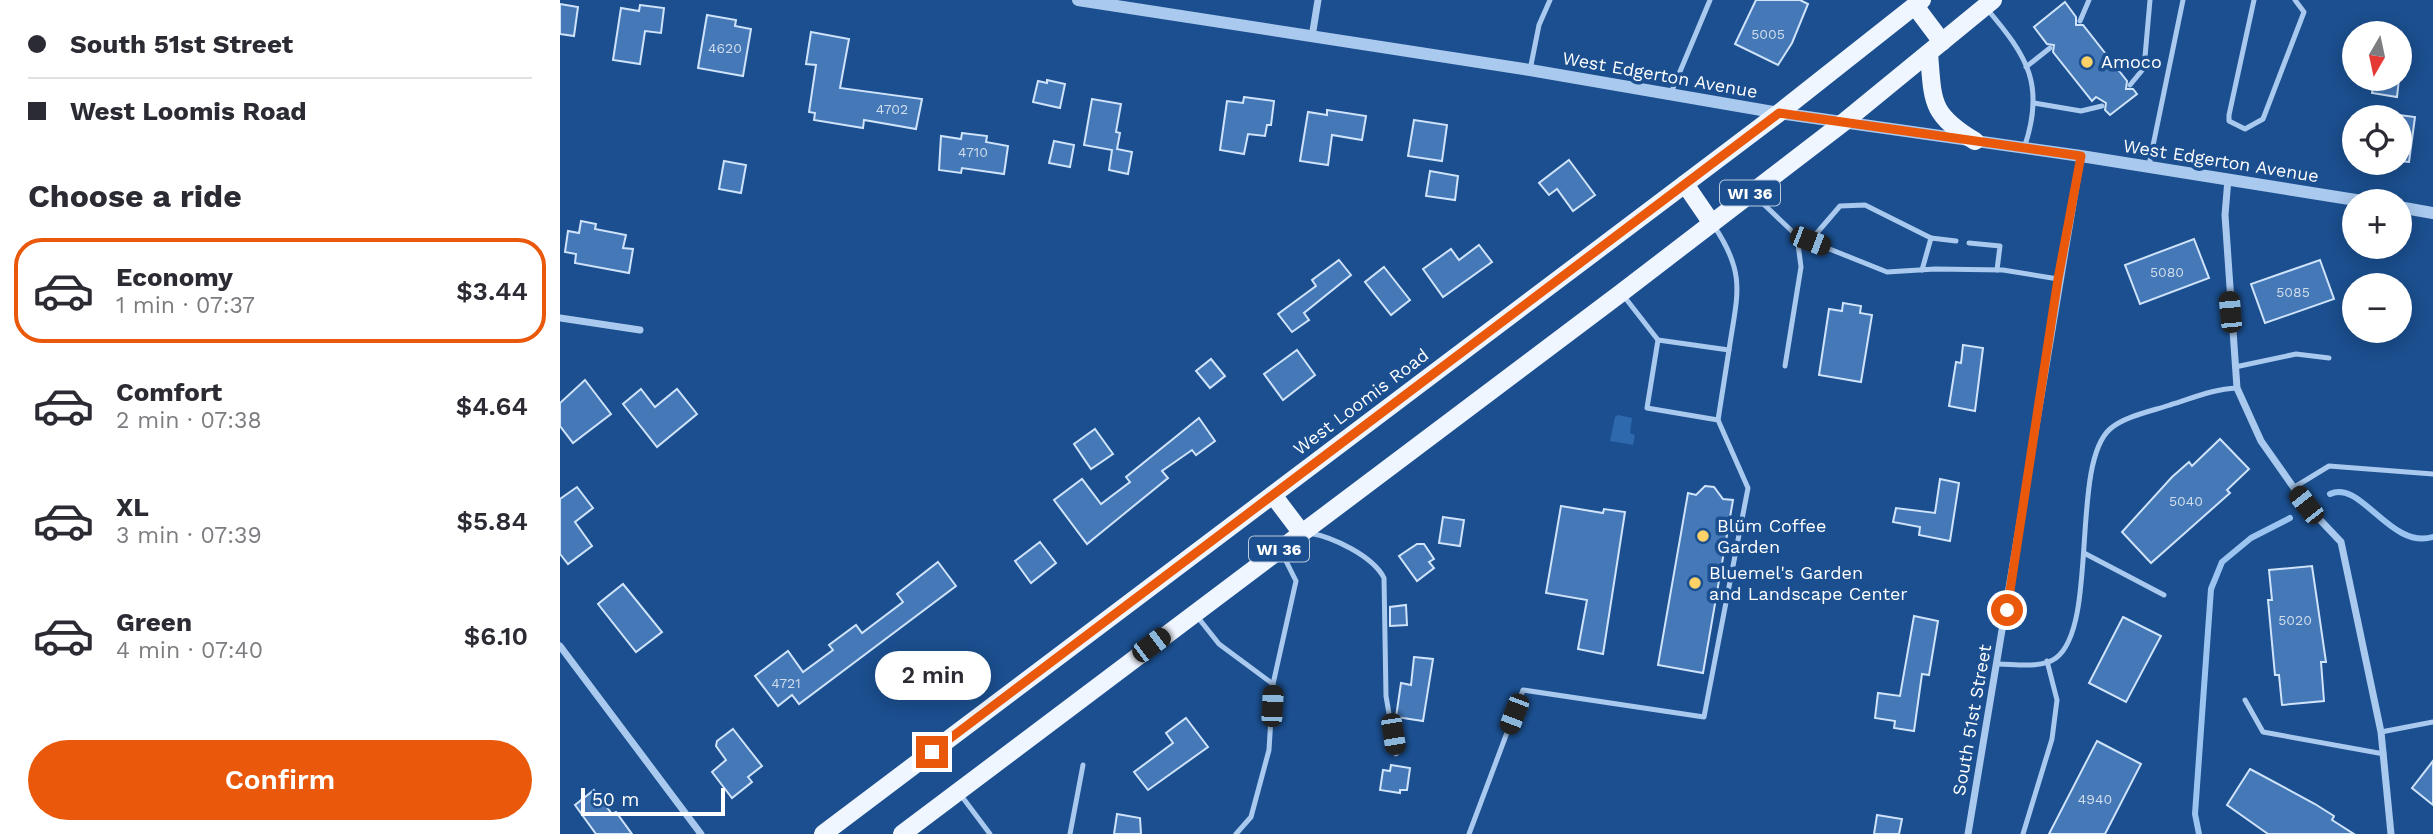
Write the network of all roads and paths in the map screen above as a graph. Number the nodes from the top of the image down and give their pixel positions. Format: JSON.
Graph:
{"nodes":[{"id":1,"x":1078,"y":0,"type":"edge"},
{"id":2,"x":1318,"y":0,"type":"edge"},
{"id":3,"x":1550,"y":0,"type":"edge"},
{"id":4,"x":1710,"y":0,"type":"edge"},
{"id":5,"x":2089,"y":0,"type":"edge"},
{"id":6,"x":2150,"y":0,"type":"edge"},
{"id":7,"x":2183,"y":0,"type":"edge"},
{"id":8,"x":2253,"y":0,"type":"edge"},
{"id":9,"x":2295,"y":0,"type":"edge"},
{"id":10,"x":1989,"y":3,"type":"edge"},
{"id":11,"x":1913,"y":4,"type":"edge"},
{"id":12,"x":2080,"y":22,"type":"dead end"},
{"id":13,"x":1312,"y":37,"type":"junction"},
{"id":14,"x":1935,"y":47,"type":"junction"},
{"id":15,"x":2050,"y":48,"type":"dead end"},
{"id":16,"x":2026,"y":67,"type":"junction"},
{"id":17,"x":1530,"y":70,"type":"junction"},
{"id":18,"x":2130,"y":85,"type":"dead end"},
{"id":19,"x":1671,"y":93,"type":"junction"},
{"id":20,"x":2034,"y":103,"type":"junction"},
{"id":21,"x":2102,"y":106,"type":"dead end"},
{"id":22,"x":1779,"y":113,"type":"junction"},
{"id":23,"x":1844,"y":122,"type":"junction"},
{"id":24,"x":1976,"y":141,"type":"junction"},
{"id":25,"x":2024,"y":148,"type":"junction"},
{"id":26,"x":2081,"y":156,"type":"junction"},
{"id":27,"x":2148,"y":166,"type":"junction"},
{"id":28,"x":2228,"y":180,"type":"junction"},
{"id":29,"x":1685,"y":184,"type":"junction"},
{"id":30,"x":1751,"y":192,"type":"junction"},
{"id":31,"x":2342,"y":198,"type":"edge"},
{"id":32,"x":2412,"y":209,"type":"edge"},
{"id":33,"x":2433,"y":213,"type":"edge"},
{"id":34,"x":1711,"y":222,"type":"junction"},
{"id":35,"x":1797,"y":236,"type":"junction"},
{"id":36,"x":1931,"y":237,"type":"junction"},
{"id":37,"x":1810,"y":241,"type":"junction"},
{"id":38,"x":1955,"y":241,"type":"dead end"},
{"id":39,"x":1969,"y":243,"type":"dead end"},
{"id":40,"x":1922,"y":270,"type":"junction"},
{"id":41,"x":1997,"y":270,"type":"junction"},
{"id":42,"x":2058,"y":279,"type":"junction"},
{"id":43,"x":1621,"y":293,"type":"junction"},
{"id":44,"x":560,"y":318,"type":"edge"},
{"id":45,"x":640,"y":330,"type":"dead end"},
{"id":46,"x":1658,"y":340,"type":"junction"},
{"id":47,"x":1729,"y":350,"type":"junction"},
{"id":48,"x":2329,"y":358,"type":"dead end"},
{"id":49,"x":1784,"y":366,"type":"dead end"},
{"id":50,"x":2235,"y":367,"type":"junction"},
{"id":51,"x":2237,"y":388,"type":"junction"},
{"id":52,"x":1718,"y":420,"type":"junction"},
{"id":53,"x":2433,"y":474,"type":"edge"},
{"id":54,"x":2293,"y":488,"type":"junction"},
{"id":55,"x":1273,"y":495,"type":"junction"},
{"id":56,"x":1301,"y":532,"type":"junction"},
{"id":57,"x":1280,"y":548,"type":"junction"},
{"id":58,"x":2084,"y":553,"type":"junction"},
{"id":59,"x":2164,"y":594,"type":"dead end"},
{"id":60,"x":1194,"y":613,"type":"junction"},
{"id":61,"x":560,"y":646,"type":"edge"},
{"id":62,"x":2047,"y":661,"type":"junction"},
{"id":63,"x":1998,"y":664,"type":"junction"},
{"id":64,"x":1273,"y":684,"type":"junction"},
{"id":65,"x":2245,"y":700,"type":"dead end"},
{"id":66,"x":2433,"y":722,"type":"edge"},
{"id":67,"x":2381,"y":732,"type":"junction"},
{"id":68,"x":1396,"y":754,"type":"dead end"},
{"id":69,"x":2384,"y":754,"type":"junction"},
{"id":70,"x":1083,"y":765,"type":"dead end"},
{"id":71,"x":958,"y":791,"type":"junction"},
{"id":72,"x":701,"y":834,"type":"edge"},
{"id":73,"x":823,"y":834,"type":"edge"},
{"id":74,"x":902,"y":834,"type":"edge"},
{"id":75,"x":990,"y":834,"type":"edge"},
{"id":76,"x":1070,"y":834,"type":"edge"},
{"id":77,"x":1236,"y":834,"type":"edge"},
{"id":78,"x":1469,"y":834,"type":"edge"},
{"id":79,"x":1968,"y":834,"type":"edge"},
{"id":80,"x":2023,"y":834,"type":"edge"},
{"id":81,"x":2391,"y":834,"type":"edge"}],
"edges":[{"from":1,"to":13,"type":"street","name":"West Edgerton Avenue"},
{"from":2,"to":13,"type":"street"},
{"from":3,"to":17,"type":"lane"},
{"from":4,"to":19,"type":"lane"},
{"from":5,"to":12,"type":"lane"},
{"from":6,"to":18,"type":"lane"},
{"from":7,"to":27,"type":"lane"},
{"from":8,"to":9,"type":"lane"},
{"from":10,"to":14,"type":"main road","number":"WI 36"},
{"from":10,"to":16,"type":"lane"},
{"from":11,"to":14,"type":"main road"},
{"from":11,"to":22,"type":"main road","name":"West Loomis Road","number":"WI 36"},
{"from":13,"to":17,"type":"street","name":"West Edgerton Avenue"},
{"from":14,"to":23,"type":"main road","number":"WI 36"},
{"from":14,"to":24,"type":"main road"},
{"from":15,"to":16,"type":"lane"},
{"from":16,"to":20,"type":"lane"},
{"from":17,"to":19,"type":"street","name":"West Edgerton Avenue"},
{"from":19,"to":22,"type":"street","name":"West Edgerton Avenue"},
{"from":20,"to":21,"type":"lane"},
{"from":20,"to":25,"type":"lane"},
{"from":22,"to":23,"type":"street","name":"West Edgerton Avenue"},
{"from":22,"to":29,"type":"main road","name":"West Loomis Road","number":"WI 36"},
{"from":23,"to":24,"type":"street","name":"West Edgerton Avenue"},
{"from":23,"to":30,"type":"main road","number":"WI 36"},
{"from":24,"to":25,"type":"street","name":"West Edgerton Avenue"},
{"from":25,"to":26,"type":"street","name":"West Edgerton Avenue"},
{"from":26,"to":27,"type":"street","name":"West Edgerton Avenue"},
{"from":26,"to":42,"type":"street","name":"South 51st Street"},
{"from":27,"to":28,"type":"street","name":"West Edgerton Avenue"},
{"from":28,"to":31,"type":"street","name":"West Edgerton Avenue"},
{"from":28,"to":50,"type":"street"},
{"from":29,"to":34,"type":"main road"},
{"from":29,"to":55,"type":"main road","name":"West Loomis Road","number":"WI 36"},
{"from":30,"to":34,"type":"main road","number":"WI 36"},
{"from":30,"to":35,"type":"lane"},
{"from":32,"to":33,"type":"street"},
{"from":34,"to":43,"type":"main road","number":"WI 36"},
{"from":34,"to":47,"type":"lane"},
{"from":35,"to":37,"type":"lane"},
{"from":35,"to":49,"type":"lane"},
{"from":36,"to":37,"type":"lane"},
{"from":36,"to":38,"type":"lane"},
{"from":36,"to":40,"type":"lane"},
{"from":37,"to":40,"type":"lane"},
{"from":39,"to":41,"type":"lane"},
{"from":40,"to":41,"type":"lane"},
{"from":41,"to":42,"type":"lane"},
{"from":42,"to":63,"type":"street","name":"South 51st Street"},
{"from":43,"to":46,"type":"lane"},
{"from":43,"to":56,"type":"main road","number":"WI 36"},
{"from":44,"to":45,"type":"street"},
{"from":46,"to":47,"type":"lane"},
{"from":46,"to":52,"type":"lane"},
{"from":47,"to":52,"type":"lane"},
{"from":48,"to":50,"type":"lane"},
{"from":50,"to":51,"type":"street"},
{"from":51,"to":54,"type":"street"},
{"from":51,"to":58,"type":"lane"},
{"from":52,"to":78,"type":"lane"},
{"from":53,"to":54,"type":"lane"},
{"from":54,"to":67,"type":"street"},
{"from":55,"to":56,"type":"main road"},
{"from":55,"to":73,"type":"main road","name":"West Loomis Road","number":"WI 36"},
{"from":56,"to":57,"type":"main road","number":"WI 36"},
{"from":56,"to":68,"type":"lane"},
{"from":57,"to":60,"type":"main road","number":"WI 36"},
{"from":57,"to":64,"type":"lane"},
{"from":58,"to":59,"type":"lane"},
{"from":58,"to":62,"type":"lane"},
{"from":60,"to":64,"type":"lane"},
{"from":60,"to":71,"type":"main road","number":"WI 36"},
{"from":61,"to":72,"type":"street"},
{"from":62,"to":63,"type":"lane"},
{"from":62,"to":80,"type":"lane"},
{"from":63,"to":79,"type":"street","name":"South 51st Street"},
{"from":64,"to":77,"type":"lane"},
{"from":65,"to":69,"type":"lane"},
{"from":66,"to":67,"type":"lane"},
{"from":67,"to":69,"type":"street"},
{"from":69,"to":81,"type":"street"},
{"from":70,"to":76,"type":"lane"},
{"from":71,"to":74,"type":"main road","number":"WI 36"},
{"from":71,"to":75,"type":"lane"}]}
